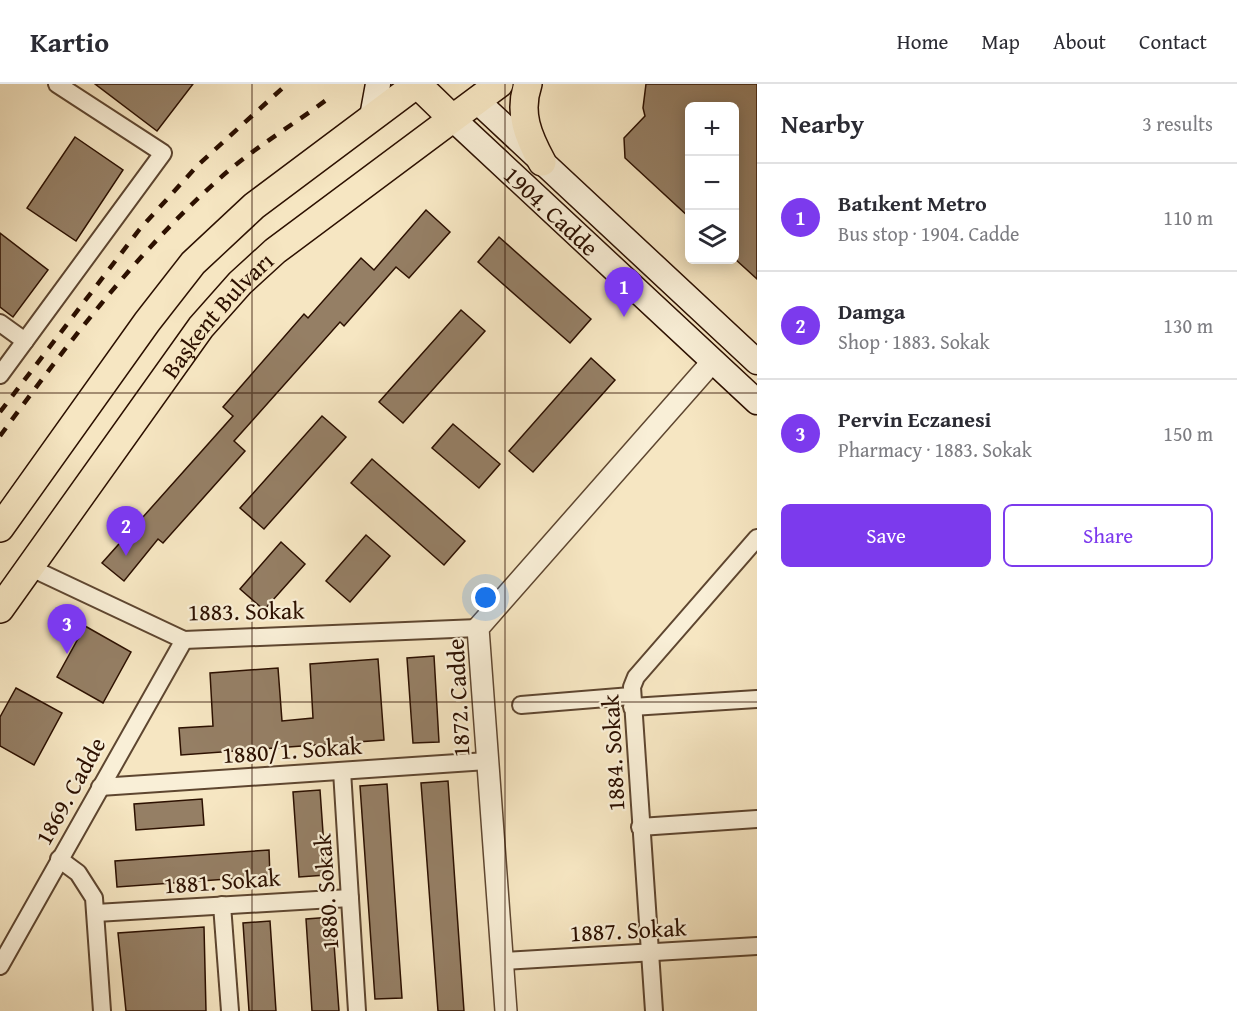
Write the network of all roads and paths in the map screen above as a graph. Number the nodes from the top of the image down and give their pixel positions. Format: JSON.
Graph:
{"nodes":[{"id":1,"x":57,"y":84,"type":"edge"},
{"id":2,"x":378,"y":84,"type":"edge"},
{"id":3,"x":417,"y":84,"type":"edge"},
{"id":4,"x":498,"y":84,"type":"edge"},
{"id":5,"x":528,"y":84,"type":"edge"},
{"id":6,"x":468,"y":92,"type":"edge"},
{"id":7,"x":372,"y":117,"type":"junction"},
{"id":8,"x":452,"y":118,"type":"junction"},
{"id":9,"x":542,"y":162,"type":"junction"},
{"id":10,"x":0,"y":323,"type":"edge"},
{"id":11,"x":25,"y":341,"type":"junction"},
{"id":12,"x":713,"y":361,"type":"junction"},
{"id":13,"x":757,"y":362,"type":"edge"},
{"id":14,"x":0,"y":375,"type":"edge"},
{"id":15,"x":757,"y":402,"type":"edge"},
{"id":16,"x":0,"y":528,"type":"edge"},
{"id":17,"x":757,"y":538,"type":"edge"},
{"id":18,"x":29,"y":567,"type":"junction"},
{"id":19,"x":0,"y":609,"type":"edge"},
{"id":20,"x":478,"y":628,"type":"junction"},
{"id":21,"x":184,"y":640,"type":"junction"},
{"id":22,"x":757,"y":699,"type":"edge"},
{"id":23,"x":632,"y":701,"type":"junction"},
{"id":24,"x":521,"y":705,"type":"dead end"},
{"id":25,"x":488,"y":761,"type":"junction"},
{"id":26,"x":342,"y":771,"type":"junction"},
{"id":27,"x":100,"y":787,"type":"junction"},
{"id":28,"x":757,"y":819,"type":"edge"},
{"id":29,"x":640,"y":827,"type":"junction"},
{"id":30,"x":59,"y":859,"type":"junction"},
{"id":31,"x":350,"y":898,"type":"junction"},
{"id":32,"x":222,"y":905,"type":"junction"},
{"id":33,"x":96,"y":913,"type":"junction"},
{"id":34,"x":757,"y":946,"type":"edge"},
{"id":35,"x":649,"y":952,"type":"junction"},
{"id":36,"x":502,"y":961,"type":"junction"},
{"id":37,"x":0,"y":966,"type":"edge"},
{"id":38,"x":102,"y":1011,"type":"edge"},
{"id":39,"x":230,"y":1011,"type":"edge"},
{"id":40,"x":357,"y":1011,"type":"edge"},
{"id":41,"x":506,"y":1011,"type":"edge"},
{"id":42,"x":654,"y":1011,"type":"edge"}],
"edges":[{"from":1,"to":11,"type":"street"},
{"from":2,"to":7,"type":"main road"},
{"from":3,"to":7,"type":"main road","name":"Başkent Bulvarı"},
{"from":3,"to":8,"type":"main road"},
{"from":4,"to":6,"type":"main road","name":"Başkent Bulvarı"},
{"from":5,"to":9,"type":"main road"},
{"from":6,"to":8,"type":"main road","name":"Başkent Bulvarı"},
{"from":6,"to":9,"type":"main road","name":"1904. Cadde"},
{"from":7,"to":16,"type":"main road","name":"Başkent Bulvarı"},
{"from":8,"to":12,"type":"main road","name":"1904. Cadde"},
{"from":8,"to":18,"type":"main road","name":"Başkent Bulvarı"},
{"from":9,"to":13,"type":"main road","name":"1904. Cadde"},
{"from":10,"to":11,"type":"street"},
{"from":11,"to":14,"type":"street"},
{"from":12,"to":15,"type":"main road","name":"1904. Cadde"},
{"from":12,"to":20,"type":"street","name":"1872. Cadde"},
{"from":17,"to":23,"type":"street","name":"1884. Sokak"},
{"from":18,"to":19,"type":"main road","name":"Başkent Bulvarı"},
{"from":18,"to":21,"type":"street","name":"1883. Sokak"},
{"from":20,"to":21,"type":"street","name":"1883. Sokak"},
{"from":20,"to":25,"type":"street","name":"1872. Cadde"},
{"from":21,"to":27,"type":"street","name":"1869. Cadde"},
{"from":22,"to":23,"type":"street"},
{"from":23,"to":24,"type":"street"},
{"from":23,"to":29,"type":"street","name":"1884. Sokak"},
{"from":25,"to":26,"type":"street","name":"1880/1. Sokak"},
{"from":25,"to":36,"type":"street","name":"1872. Cadde"},
{"from":26,"to":27,"type":"street","name":"1880/1. Sokak"},
{"from":26,"to":31,"type":"street","name":"1880. Sokak"},
{"from":27,"to":30,"type":"street","name":"1869. Cadde"},
{"from":28,"to":29,"type":"street"},
{"from":29,"to":35,"type":"street","name":"1884. Sokak"},
{"from":30,"to":33,"type":"street"},
{"from":30,"to":37,"type":"street","name":"1869. Cadde"},
{"from":31,"to":32,"type":"street","name":"1881. Sokak"},
{"from":31,"to":40,"type":"street","name":"1880. Sokak"},
{"from":32,"to":33,"type":"street","name":"1881. Sokak"},
{"from":32,"to":39,"type":"street"},
{"from":33,"to":38,"type":"street"},
{"from":34,"to":35,"type":"street","name":"1887. Sokak"},
{"from":35,"to":36,"type":"street","name":"1887. Sokak"},
{"from":35,"to":42,"type":"street","name":"1884. Sokak"},
{"from":36,"to":41,"type":"street","name":"1872. Cadde"}]}
